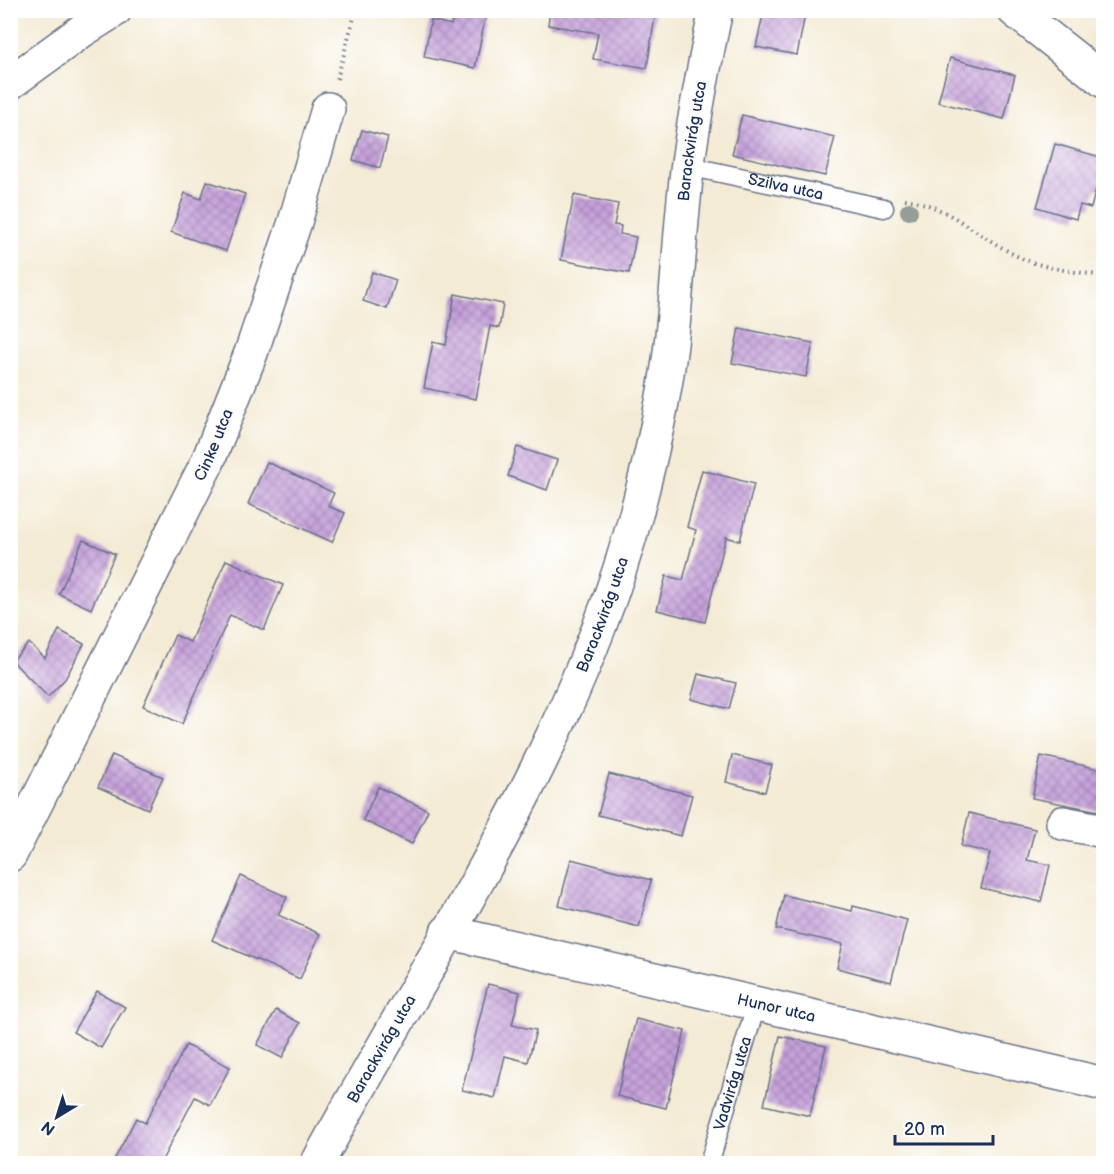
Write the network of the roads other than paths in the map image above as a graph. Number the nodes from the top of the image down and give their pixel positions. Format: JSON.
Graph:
{"nodes":[{"id":1,"x":115,"y":10,"type":"edge"},
{"id":2,"x":716,"y":10,"type":"edge"},
{"id":3,"x":1014,"y":10,"type":"edge"},
{"id":4,"x":1104,"y":81,"type":"edge"},
{"id":5,"x":10,"y":83,"type":"edge"},
{"id":6,"x":328,"y":109,"type":"road end"},
{"id":7,"x":688,"y":165,"type":"junction"},
{"id":8,"x":884,"y":208,"type":"road end"},
{"id":9,"x":1064,"y":823,"type":"dead end"},
{"id":10,"x":1104,"y":831,"type":"edge"},
{"id":11,"x":10,"y":855,"type":"edge"},
{"id":12,"x":447,"y":932,"type":"junction"},
{"id":13,"x":757,"y":1002,"type":"junction"},
{"id":14,"x":1104,"y":1084,"type":"edge"},
{"id":15,"x":317,"y":1164,"type":"edge"},
{"id":16,"x":709,"y":1164,"type":"edge"}],
"edges":[{"from":1,"to":5,"type":"street"},
{"from":2,"to":7,"type":"street","name":"Barackvirág utca"},
{"from":3,"to":4,"type":"street"},
{"from":6,"to":11,"type":"street","name":"Cinke utca"},
{"from":7,"to":8,"type":"lane","name":"Szilva utca"},
{"from":7,"to":12,"type":"street","name":"Barackvirág utca"},
{"from":9,"to":10,"type":"street"},
{"from":12,"to":13,"type":"street","name":"Hunor utca"},
{"from":12,"to":15,"type":"street","name":"Barackvirág utca"},
{"from":13,"to":14,"type":"street","name":"Hunor utca"},
{"from":13,"to":16,"type":"lane","name":"Vadvirág utca"}]}
